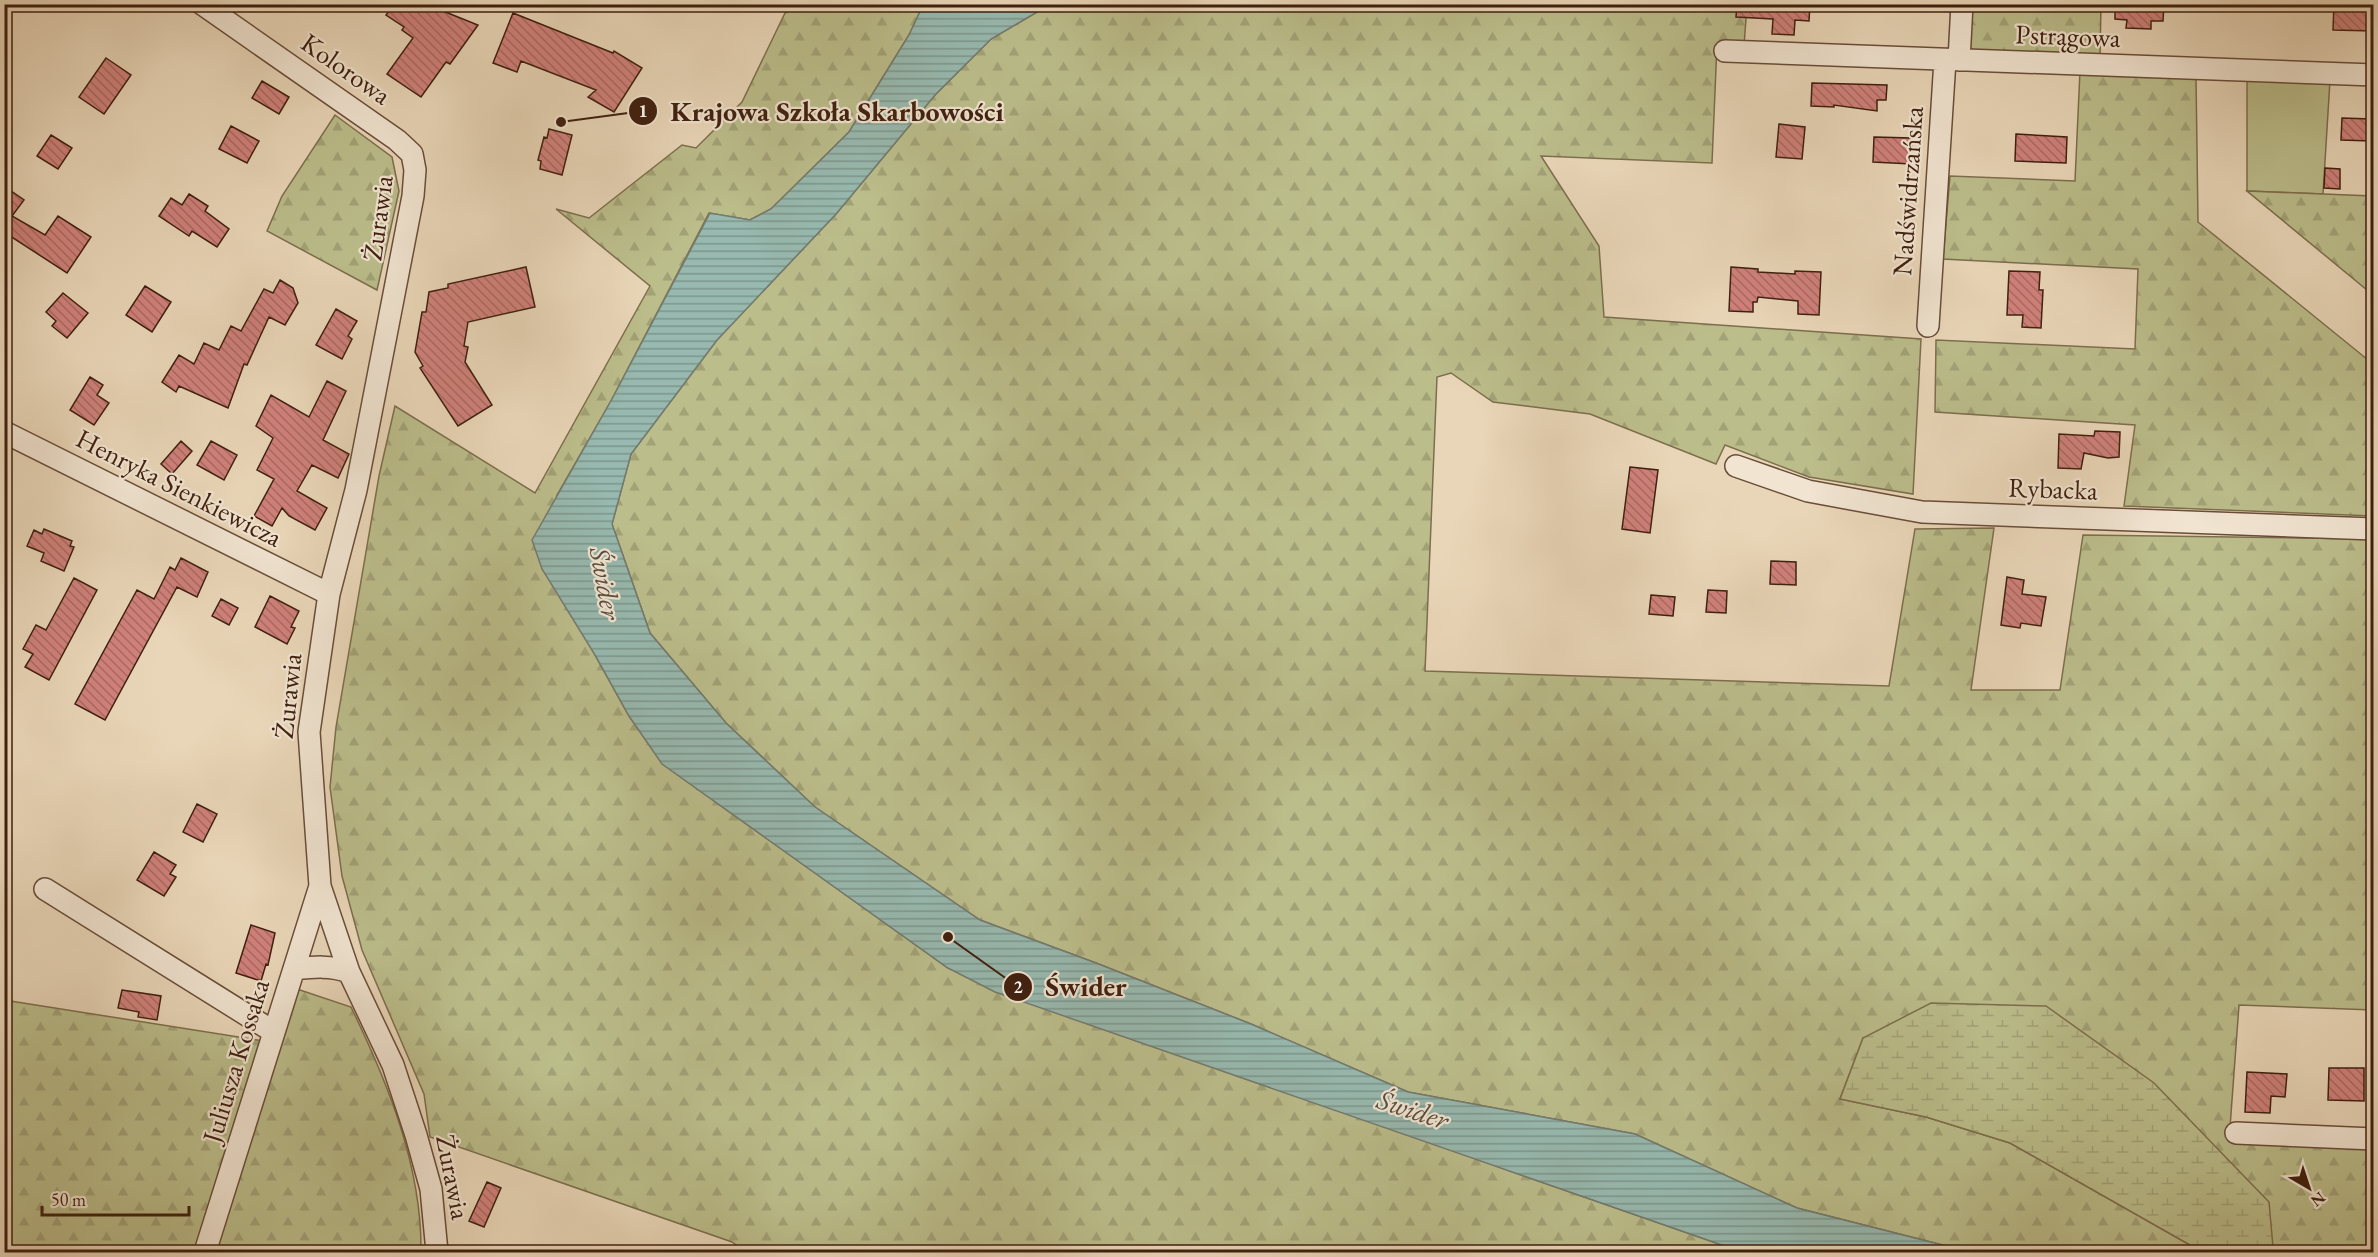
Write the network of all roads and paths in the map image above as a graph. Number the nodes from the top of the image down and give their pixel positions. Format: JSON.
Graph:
{"nodes":[{"id":1,"x":202,"y":4,"type":"edge"},
{"id":2,"x":1962,"y":4,"type":"edge"},
{"id":3,"x":1725,"y":51,"type":"dead end"},
{"id":4,"x":1952,"y":60,"type":"junction"},
{"id":5,"x":2373,"y":75,"type":"edge"},
{"id":6,"x":397,"y":140,"type":"joint"},
{"id":7,"x":1928,"y":326,"type":"dead end"},
{"id":8,"x":4,"y":432,"type":"edge"},
{"id":9,"x":1736,"y":466,"type":"dead end"},
{"id":10,"x":2373,"y":528,"type":"edge"},
{"id":11,"x":329,"y":594,"type":"junction"},
{"id":12,"x":320,"y":886,"type":"junction"},
{"id":13,"x":45,"y":889,"type":"dead end"},
{"id":14,"x":294,"y":969,"type":"junction"},
{"id":15,"x":350,"y":972,"type":"junction"},
{"id":16,"x":274,"y":1032,"type":"junction"},
{"id":17,"x":2236,"y":1133,"type":"dead end"},
{"id":18,"x":2373,"y":1138,"type":"edge"},
{"id":19,"x":205,"y":1252,"type":"edge"},
{"id":20,"x":437,"y":1252,"type":"edge"}],
"edges":[{"from":1,"to":6,"type":"street","name":"Kolorowa"},
{"from":2,"to":4,"type":"street","name":"Nadświdrzańska"},
{"from":3,"to":4,"type":"street","name":"Pstrągowa"},
{"from":4,"to":5,"type":"street","name":"Pstrągowa"},
{"from":4,"to":7,"type":"street","name":"Nadświdrzańska"},
{"from":6,"to":11,"type":"street","name":"Żurawia"},
{"from":8,"to":11,"type":"street","name":"Henryka Sienkiewicza"},
{"from":9,"to":10,"type":"street","name":"Rybacka"},
{"from":11,"to":12,"type":"street","name":"Żurawia"},
{"from":12,"to":14,"type":"street","name":"Juliusza Kossaka"},
{"from":12,"to":15,"type":"street","name":"Żurawia"},
{"from":13,"to":16,"type":"street"},
{"from":14,"to":15,"type":"street"},
{"from":14,"to":16,"type":"street","name":"Juliusza Kossaka"},
{"from":15,"to":20,"type":"street","name":"Żurawia"},
{"from":16,"to":19,"type":"street","name":"Juliusza Kossaka"},
{"from":17,"to":18,"type":"street"}]}
